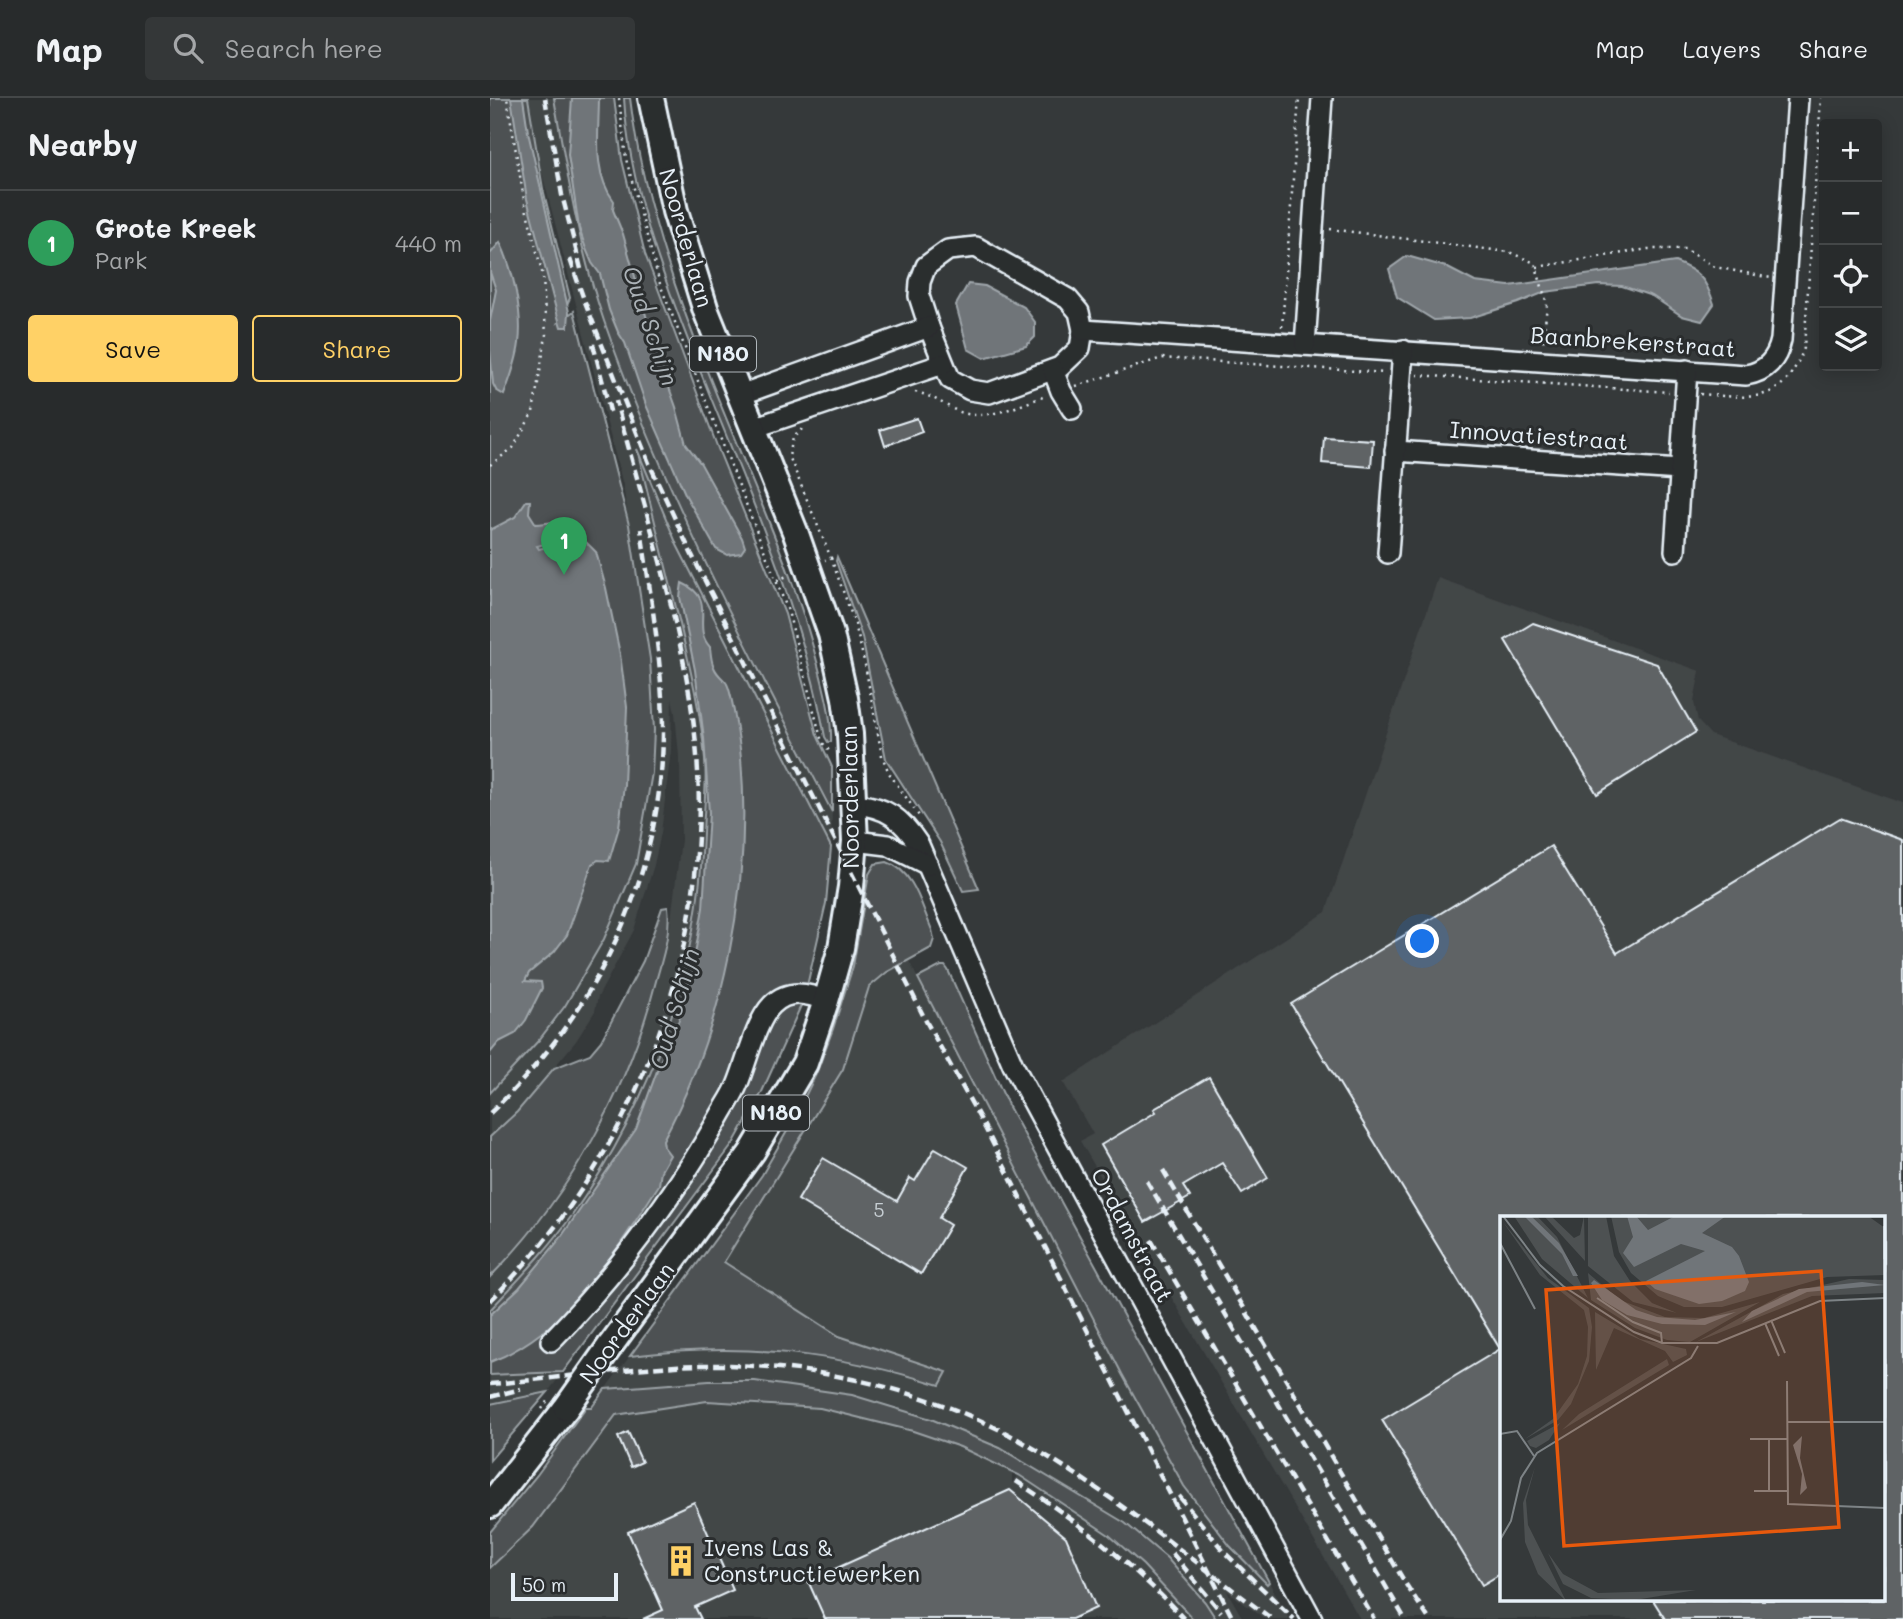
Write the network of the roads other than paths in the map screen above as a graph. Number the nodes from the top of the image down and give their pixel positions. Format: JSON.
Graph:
{"nodes":[{"id":1,"x":651,"y":98,"type":"edge"},
{"id":2,"x":1322,"y":98,"type":"edge"},
{"id":3,"x":1798,"y":98,"type":"edge"},
{"id":4,"x":929,"y":327,"type":"junction"},
{"id":5,"x":1083,"y":330,"type":"junction"},
{"id":6,"x":1305,"y":345,"type":"junction"},
{"id":7,"x":1403,"y":350,"type":"junction"},
{"id":8,"x":943,"y":364,"type":"junction"},
{"id":9,"x":1053,"y":370,"type":"junction"},
{"id":10,"x":1687,"y":370,"type":"junction"},
{"id":11,"x":740,"y":395,"type":"junction"},
{"id":12,"x":1072,"y":409,"type":"dead end"},
{"id":13,"x":753,"y":428,"type":"junction"},
{"id":14,"x":1395,"y":451,"type":"junction"},
{"id":15,"x":1680,"y":470,"type":"junction"},
{"id":16,"x":1675,"y":551,"type":"dead end"},
{"id":17,"x":1388,"y":553,"type":"dead end"},
{"id":18,"x":855,"y":804,"type":"junction"},
{"id":19,"x":855,"y":841,"type":"junction"},
{"id":20,"x":928,"y":865,"type":"junction"},
{"id":21,"x":826,"y":1001,"type":"junction"},
{"id":22,"x":551,"y":1341,"type":"dead end"},
{"id":23,"x":490,"y":1505,"type":"edge"},
{"id":24,"x":1312,"y":1619,"type":"edge"}],
"edges":[{"from":1,"to":11,"type":"main road","name":"Noorderlaan","number":"N180"},
{"from":2,"to":6,"type":"street"},
{"from":3,"to":10,"type":"street","name":"Baanbrekerstraat"},
{"from":4,"to":5,"type":"street"},
{"from":4,"to":8,"type":"street"},
{"from":4,"to":11,"type":"street"},
{"from":5,"to":6,"type":"street","name":"Baanbrekerstraat"},
{"from":5,"to":9,"type":"street"},
{"from":6,"to":7,"type":"street","name":"Baanbrekerstraat"},
{"from":7,"to":10,"type":"street","name":"Baanbrekerstraat"},
{"from":7,"to":14,"type":"street"},
{"from":8,"to":9,"type":"street"},
{"from":8,"to":13,"type":"street"},
{"from":9,"to":12,"type":"street"},
{"from":10,"to":15,"type":"street"},
{"from":11,"to":13,"type":"main road","name":"Noorderlaan","number":"N180"},
{"from":13,"to":18,"type":"main road","name":"Noorderlaan","number":"N180"},
{"from":14,"to":15,"type":"street","name":"Innovatiestraat"},
{"from":14,"to":17,"type":"street"},
{"from":15,"to":16,"type":"street"},
{"from":18,"to":19,"type":"main road","name":"Noorderlaan","number":"N180"},
{"from":18,"to":20,"type":"street","name":"Ordamstraat"},
{"from":19,"to":20,"type":"street"},
{"from":19,"to":21,"type":"main road","name":"Noorderlaan","number":"N180"},
{"from":20,"to":24,"type":"street","name":"Ordamstraat"},
{"from":21,"to":22,"type":"street"},
{"from":21,"to":23,"type":"main road","name":"Noorderlaan","number":"N180","bridge":true}]}
